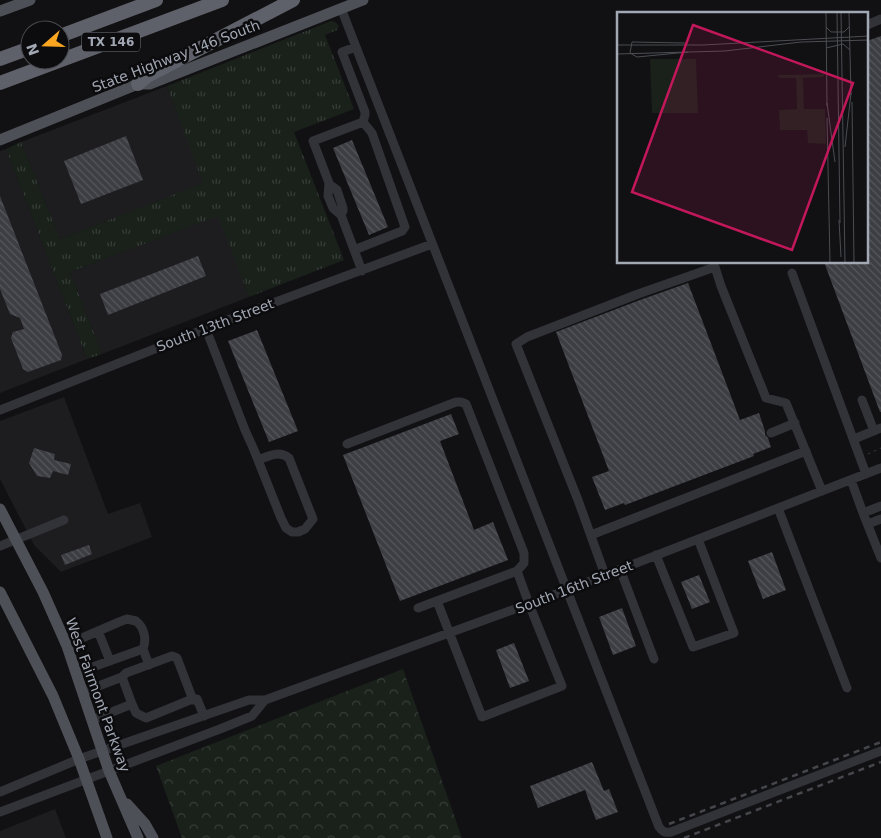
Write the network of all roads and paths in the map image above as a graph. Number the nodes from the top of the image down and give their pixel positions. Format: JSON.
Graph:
{"nodes":[{"id":1,"x":30,"y":0,"type":"edge"},
{"id":2,"x":156,"y":0,"type":"edge"},
{"id":3,"x":222,"y":0,"type":"edge"},
{"id":4,"x":293,"y":0,"type":"edge"},
{"id":5,"x":363,"y":0,"type":"edge"},
{"id":6,"x":341,"y":8,"type":"junction"},
{"id":7,"x":0,"y":11,"type":"edge"},
{"id":8,"x":881,"y":19,"type":"edge"},
{"id":9,"x":868,"y":25,"type":"edge"},
{"id":10,"x":70,"y":32,"type":"edge"},
{"id":11,"x":356,"y":46,"type":"junction"},
{"id":12,"x":20,"y":52,"type":"edge"},
{"id":13,"x":0,"y":59,"type":"edge"},
{"id":14,"x":0,"y":83,"type":"edge"},
{"id":15,"x":138,"y":84,"type":"junction"},
{"id":16,"x":363,"y":122,"type":"junction"},
{"id":17,"x":0,"y":140,"type":"edge"},
{"id":18,"x":432,"y":244,"type":"junction"},
{"id":19,"x":354,"y":250,"type":"junction"},
{"id":20,"x":362,"y":271,"type":"junction"},
{"id":21,"x":792,"y":273,"type":"dead end"},
{"id":22,"x":206,"y":329,"type":"junction"},
{"id":23,"x":862,"y":400,"type":"dead end"},
{"id":24,"x":0,"y":410,"type":"edge"},
{"id":25,"x":795,"y":423,"type":"junction"},
{"id":26,"x":877,"y":429,"type":"edge"},
{"id":27,"x":771,"y":433,"type":"dead end"},
{"id":28,"x":854,"y":439,"type":"junction"},
{"id":29,"x":347,"y":444,"type":"dead end"},
{"id":30,"x":881,"y":448,"type":"edge"},
{"id":31,"x":806,"y":451,"type":"junction"},
{"id":32,"x":860,"y":457,"type":"junction"},
{"id":33,"x":258,"y":460,"type":"junction"},
{"id":34,"x":881,"y":468,"type":"edge"},
{"id":35,"x":866,"y":474,"type":"junction"},
{"id":36,"x":851,"y":480,"type":"junction"},
{"id":37,"x":822,"y":491,"type":"junction"},
{"id":38,"x":881,"y":506,"type":"edge"},
{"id":39,"x":778,"y":508,"type":"junction"},
{"id":40,"x":0,"y":510,"type":"edge"},
{"id":41,"x":863,"y":513,"type":"junction"},
{"id":42,"x":881,"y":519,"type":"edge"},
{"id":43,"x":64,"y":520,"type":"dead end"},
{"id":44,"x":868,"y":524,"type":"junction"},
{"id":45,"x":591,"y":534,"type":"junction"},
{"id":46,"x":698,"y":539,"type":"junction"},
{"id":47,"x":15,"y":540,"type":"junction"},
{"id":48,"x":0,"y":546,"type":"edge"},
{"id":49,"x":656,"y":555,"type":"junction"},
{"id":50,"x":881,"y":558,"type":"edge"},
{"id":51,"x":620,"y":569,"type":"junction"},
{"id":52,"x":517,"y":571,"type":"junction"},
{"id":53,"x":605,"y":575,"type":"junction"},
{"id":54,"x":567,"y":590,"type":"junction"},
{"id":55,"x":0,"y":592,"type":"edge"},
{"id":56,"x":437,"y":601,"type":"junction"},
{"id":57,"x":529,"y":604,"type":"junction"},
{"id":58,"x":418,"y":608,"type":"dead end"},
{"id":59,"x":98,"y":631,"type":"junction"},
{"id":60,"x":449,"y":633,"type":"junction"},
{"id":61,"x":66,"y":645,"type":"junction"},
{"id":62,"x":143,"y":649,"type":"junction"},
{"id":63,"x":654,"y":659,"type":"dead end"},
{"id":64,"x":110,"y":661,"type":"junction"},
{"id":65,"x":149,"y":665,"type":"junction"},
{"id":66,"x":76,"y":673,"type":"junction"},
{"id":67,"x":122,"y":678,"type":"junction"},
{"id":68,"x":847,"y":688,"type":"dead end"},
{"id":69,"x":82,"y":692,"type":"junction"},
{"id":70,"x":193,"y":700,"type":"junction"},
{"id":71,"x":265,"y":700,"type":"junction"},
{"id":72,"x":132,"y":704,"type":"junction"},
{"id":73,"x":204,"y":716,"type":"junction"},
{"id":74,"x":92,"y":720,"type":"junction"},
{"id":75,"x":102,"y":751,"type":"junction"},
{"id":76,"x":881,"y":752,"type":"edge"},
{"id":77,"x":79,"y":759,"type":"junction"},
{"id":78,"x":109,"y":770,"type":"junction"},
{"id":79,"x":87,"y":779,"type":"junction"},
{"id":80,"x":0,"y":792,"type":"edge"},
{"id":81,"x":120,"y":797,"type":"junction"},
{"id":82,"x":98,"y":810,"type":"junction"},
{"id":83,"x":0,"y":812,"type":"edge"},
{"id":84,"x":100,"y":838,"type":"edge"},
{"id":85,"x":107,"y":838,"type":"edge"},
{"id":86,"x":138,"y":838,"type":"edge"},
{"id":87,"x":153,"y":838,"type":"edge"}],
"edges":[{"from":1,"to":7,"type":"main road"},
{"from":2,"to":10,"type":"highway","number":"TX 146"},
{"from":3,"to":14,"type":"highway","number":"TX 146"},
{"from":4,"to":15,"type":"highway"},
{"from":5,"to":6,"type":"main road","name":"State Highway 146 South"},
{"from":6,"to":11,"type":"street"},
{"from":6,"to":15,"type":"main road","name":"State Highway 146 South"},
{"from":8,"to":9,"type":"street"},
{"from":11,"to":16,"type":"street"},
{"from":11,"to":18,"type":"street"},
{"from":12,"to":13,"type":"highway"},
{"from":15,"to":17,"type":"main road","name":"State Highway 146 South"},
{"from":16,"to":19,"type":"street"},
{"from":16,"to":19,"type":"street"},
{"from":18,"to":20,"type":"street","name":"South 13th Street"},
{"from":18,"to":54,"type":"street"},
{"from":19,"to":20,"type":"street"},
{"from":20,"to":22,"type":"street","name":"South 13th Street"},
{"from":21,"to":28,"type":"street"},
{"from":22,"to":24,"type":"street","name":"South 13th Street"},
{"from":22,"to":33,"type":"street"},
{"from":23,"to":26,"type":"street"},
{"from":25,"to":27,"type":"street"},
{"from":25,"to":31,"type":"street"},
{"from":25,"to":45,"type":"street"},
{"from":26,"to":28,"type":"street"},
{"from":28,"to":32,"type":"street"},
{"from":29,"to":52,"type":"street"},
{"from":30,"to":32,"type":"path"},
{"from":31,"to":37,"type":"street"},
{"from":31,"to":45,"type":"street"},
{"from":32,"to":35,"type":"street"},
{"from":33,"to":33,"type":"street"},
{"from":34,"to":35,"type":"street","name":"South 16th Street"},
{"from":35,"to":36,"type":"street","name":"South 16th Street"},
{"from":36,"to":37,"type":"street","name":"South 16th Street"},
{"from":36,"to":41,"type":"street"},
{"from":37,"to":39,"type":"street","name":"South 16th Street"},
{"from":38,"to":41,"type":"street"},
{"from":39,"to":46,"type":"street","name":"South 16th Street"},
{"from":39,"to":68,"type":"street"},
{"from":40,"to":47,"type":"main road","name":"West Fairmont Parkway"},
{"from":41,"to":44,"type":"street"},
{"from":42,"to":44,"type":"street"},
{"from":43,"to":47,"type":"street"},
{"from":44,"to":50,"type":"street"},
{"from":45,"to":53,"type":"street"},
{"from":46,"to":49,"type":"street","name":"South 16th Street"},
{"from":46,"to":49,"type":"street"},
{"from":47,"to":48,"type":"street"},
{"from":47,"to":61,"type":"main road","name":"West Fairmont Parkway"},
{"from":49,"to":51,"type":"street","name":"South 16th Street"},
{"from":51,"to":53,"type":"street","name":"South 16th Street"},
{"from":51,"to":63,"type":"street"},
{"from":52,"to":56,"type":"street"},
{"from":52,"to":57,"type":"street"},
{"from":53,"to":54,"type":"street","name":"South 16th Street"},
{"from":54,"to":57,"type":"street","name":"South 16th Street"},
{"from":54,"to":76,"type":"street"},
{"from":55,"to":77,"type":"main road"},
{"from":56,"to":58,"type":"street"},
{"from":56,"to":60,"type":"street"},
{"from":57,"to":60,"type":"street","name":"South 16th Street"},
{"from":57,"to":60,"type":"street"},
{"from":59,"to":61,"type":"street"},
{"from":59,"to":62,"type":"street"},
{"from":59,"to":64,"type":"street"},
{"from":60,"to":71,"type":"street","name":"South 16th Street"},
{"from":61,"to":66,"type":"main road","name":"West Fairmont Parkway"},
{"from":62,"to":64,"type":"street"},
{"from":62,"to":65,"type":"street"},
{"from":64,"to":66,"type":"street"},
{"from":65,"to":67,"type":"street"},
{"from":65,"to":70,"type":"street"},
{"from":66,"to":69,"type":"main road","name":"West Fairmont Parkway"},
{"from":67,"to":69,"type":"street"},
{"from":67,"to":72,"type":"street"},
{"from":69,"to":74,"type":"main road","name":"West Fairmont Parkway"},
{"from":70,"to":72,"type":"street"},
{"from":70,"to":73,"type":"street"},
{"from":71,"to":73,"type":"street","name":"South 16th Street"},
{"from":71,"to":78,"type":"street","name":"South 16th Street"},
{"from":72,"to":74,"type":"street"},
{"from":73,"to":75,"type":"street","name":"South 16th Street"},
{"from":74,"to":75,"type":"main road","name":"West Fairmont Parkway"},
{"from":75,"to":77,"type":"street","name":"South 16th Street"},
{"from":75,"to":78,"type":"main road","name":"West Fairmont Parkway"},
{"from":77,"to":79,"type":"main road"},
{"from":77,"to":80,"type":"street","name":"South 16th Street"},
{"from":78,"to":79,"type":"street","name":"South 16th Street"},
{"from":78,"to":81,"type":"main road","name":"West Fairmont Parkway"},
{"from":79,"to":82,"type":"main road"},
{"from":79,"to":83,"type":"street","name":"South 16th Street"},
{"from":81,"to":86,"type":"main road","name":"West Fairmont Parkway"},
{"from":81,"to":87,"type":"main road"},
{"from":82,"to":84,"type":"main road"},
{"from":82,"to":85,"type":"main road"}]}
